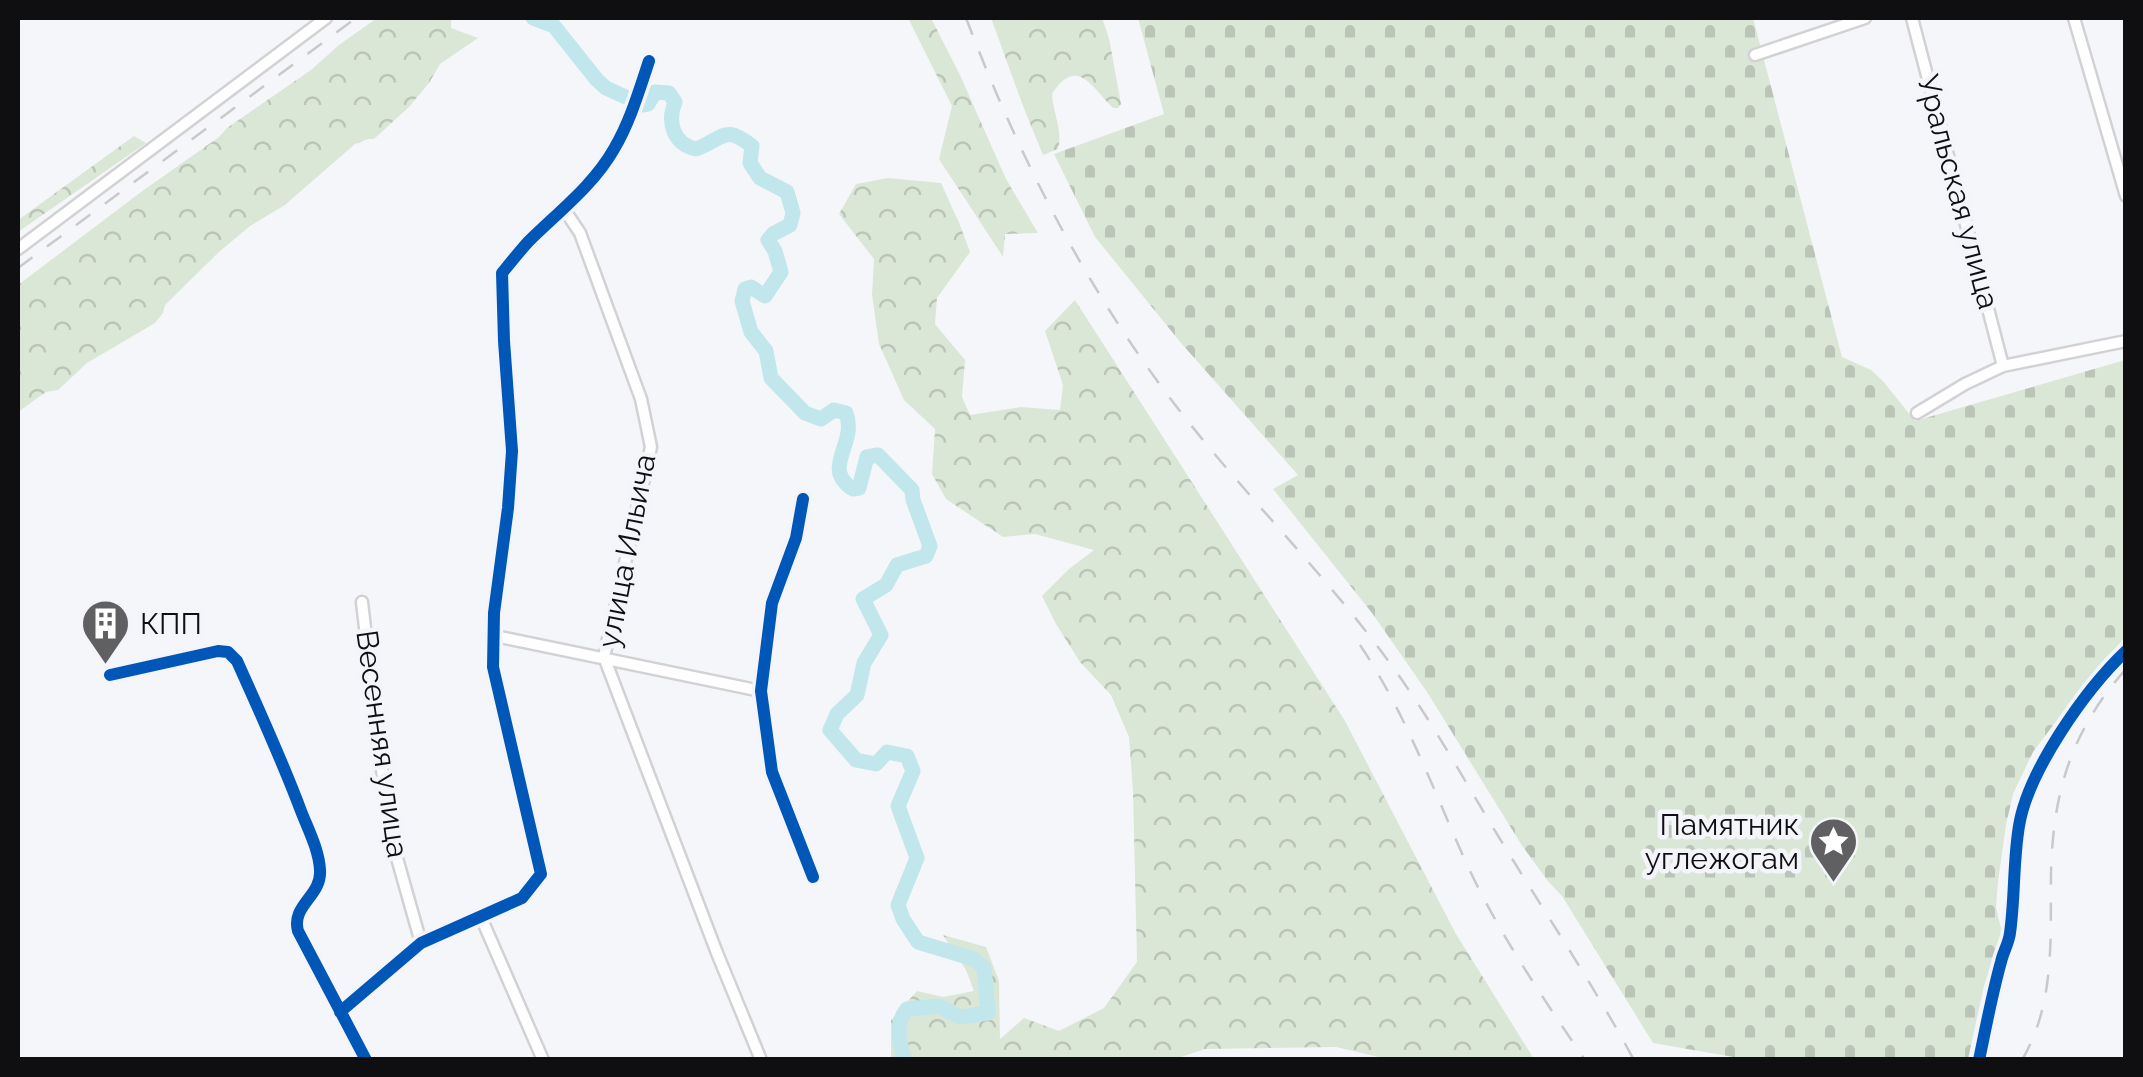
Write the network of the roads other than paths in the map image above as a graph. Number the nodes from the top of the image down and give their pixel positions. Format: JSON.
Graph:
{"nodes":[{"id":1,"x":326,"y":18,"type":"edge"},
{"id":2,"x":1866,"y":18,"type":"edge"},
{"id":3,"x":1912,"y":18,"type":"edge"},
{"id":4,"x":2074,"y":18,"type":"edge"},
{"id":5,"x":1755,"y":55,"type":"dead end"},
{"id":6,"x":648,"y":61,"type":"dead end"},
{"id":7,"x":2126,"y":196,"type":"edge"},
{"id":8,"x":564,"y":209,"type":"junction"},
{"id":9,"x":18,"y":248,"type":"edge"},
{"id":10,"x":2126,"y":341,"type":"edge"},
{"id":11,"x":2004,"y":366,"type":"junction"},
{"id":12,"x":1916,"y":413,"type":"dead end"},
{"id":13,"x":803,"y":499,"type":"dead end"},
{"id":14,"x":362,"y":602,"type":"dead end"},
{"id":15,"x":495,"y":636,"type":"junction"},
{"id":16,"x":2126,"y":652,"type":"edge"},
{"id":17,"x":604,"y":657,"type":"junction"},
{"id":18,"x":110,"y":675,"type":"dead end"},
{"id":19,"x":761,"y":691,"type":"junction"},
{"id":20,"x":813,"y":877,"type":"dead end"},
{"id":21,"x":480,"y":915,"type":"junction"},
{"id":22,"x":422,"y":943,"type":"junction"},
{"id":23,"x":340,"y":1012,"type":"junction"},
{"id":24,"x":366,"y":1060,"type":"edge"},
{"id":25,"x":543,"y":1060,"type":"edge"},
{"id":26,"x":760,"y":1060,"type":"edge"},
{"id":27,"x":1979,"y":1060,"type":"edge"}],
"edges":[{"from":1,"to":9,"type":"street"},
{"from":2,"to":5,"type":"street"},
{"from":3,"to":11,"type":"street","name":"Уральская улица"},
{"from":4,"to":7,"type":"street"},
{"from":6,"to":8,"type":"street"},
{"from":8,"to":15,"type":"street"},
{"from":8,"to":17,"type":"street","name":"улица Ильича"},
{"from":10,"to":11,"type":"street"},
{"from":11,"to":12,"type":"street"},
{"from":13,"to":19,"type":"street"},
{"from":14,"to":22,"type":"street","name":"Весенняя улица"},
{"from":15,"to":17,"type":"street"},
{"from":15,"to":21,"type":"street"},
{"from":16,"to":27,"type":"street"},
{"from":17,"to":19,"type":"street"},
{"from":17,"to":26,"type":"street","name":"улица Ильича"},
{"from":18,"to":23,"type":"street"},
{"from":19,"to":20,"type":"street"},
{"from":21,"to":22,"type":"street"},
{"from":21,"to":25,"type":"street"},
{"from":22,"to":23,"type":"street"},
{"from":23,"to":24,"type":"street"}]}
